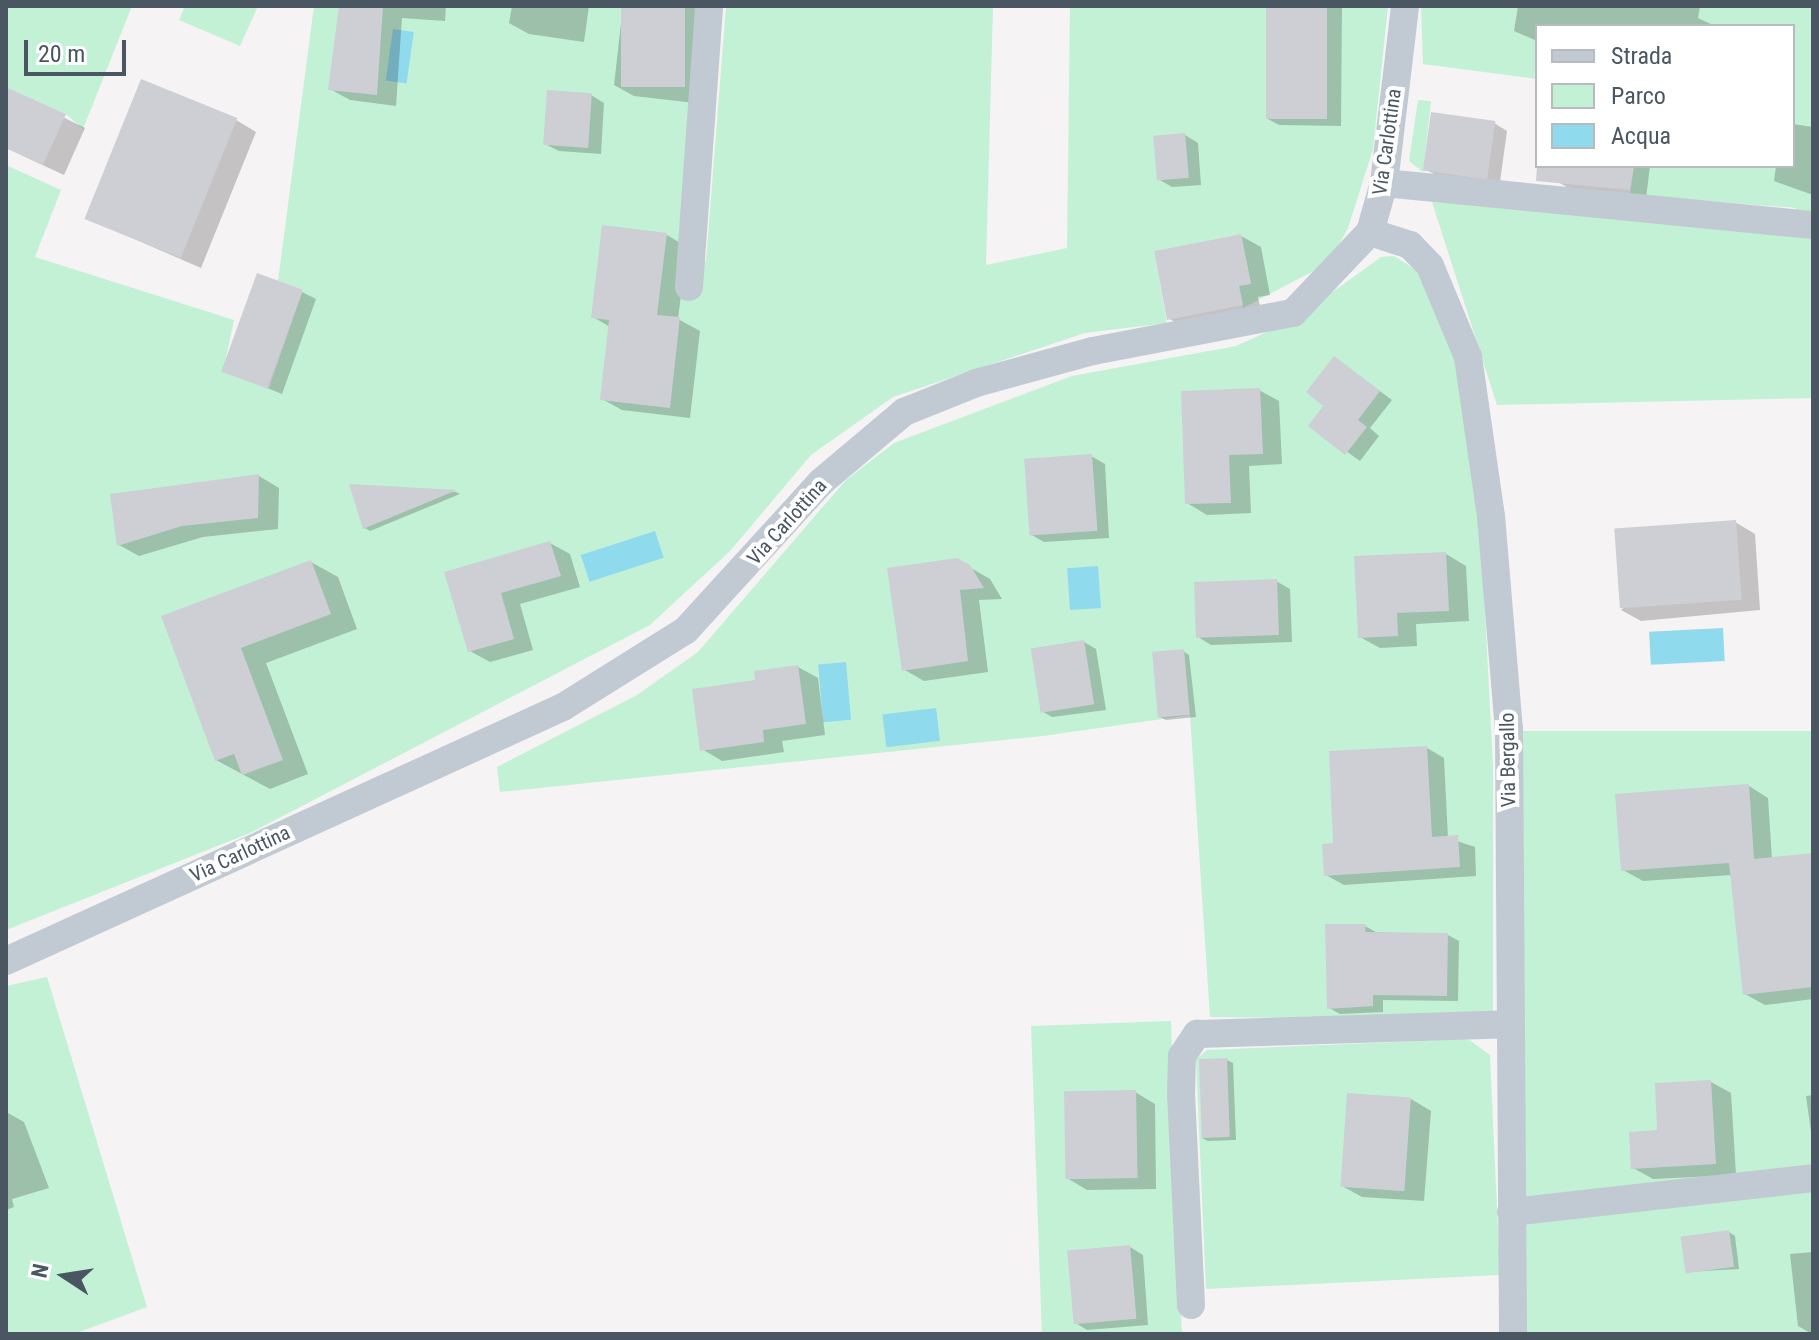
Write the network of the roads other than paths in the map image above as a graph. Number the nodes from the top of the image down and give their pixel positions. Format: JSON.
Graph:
{"nodes":[{"id":1,"x":709,"y":6,"type":"edge"},
{"id":2,"x":1405,"y":6,"type":"edge"},
{"id":3,"x":1384,"y":183,"type":"junction"},
{"id":4,"x":1813,"y":225,"type":"edge"},
{"id":5,"x":1370,"y":232,"type":"junction"},
{"id":6,"x":689,"y":287,"type":"dead end"},
{"id":7,"x":6,"y":961,"type":"edge"},
{"id":8,"x":1508,"y":1024,"type":"junction"},
{"id":9,"x":1813,"y":1178,"type":"edge"},
{"id":10,"x":1511,"y":1212,"type":"junction"},
{"id":11,"x":1191,"y":1305,"type":"dead end"},
{"id":12,"x":1513,"y":1334,"type":"edge"}],
"edges":[{"from":1,"to":6,"type":"street"},
{"from":2,"to":3,"type":"street","name":"Via Carlottina"},
{"from":3,"to":4,"type":"street"},
{"from":3,"to":5,"type":"street","name":"Via Carlottina"},
{"from":5,"to":7,"type":"street","name":"Via Carlottina"},
{"from":5,"to":8,"type":"street","name":"Via Bergallo"},
{"from":8,"to":10,"type":"street","name":"Via Bergallo"},
{"from":8,"to":11,"type":"street"},
{"from":9,"to":10,"type":"street"},
{"from":10,"to":12,"type":"street","name":"Via Bergallo"}]}
